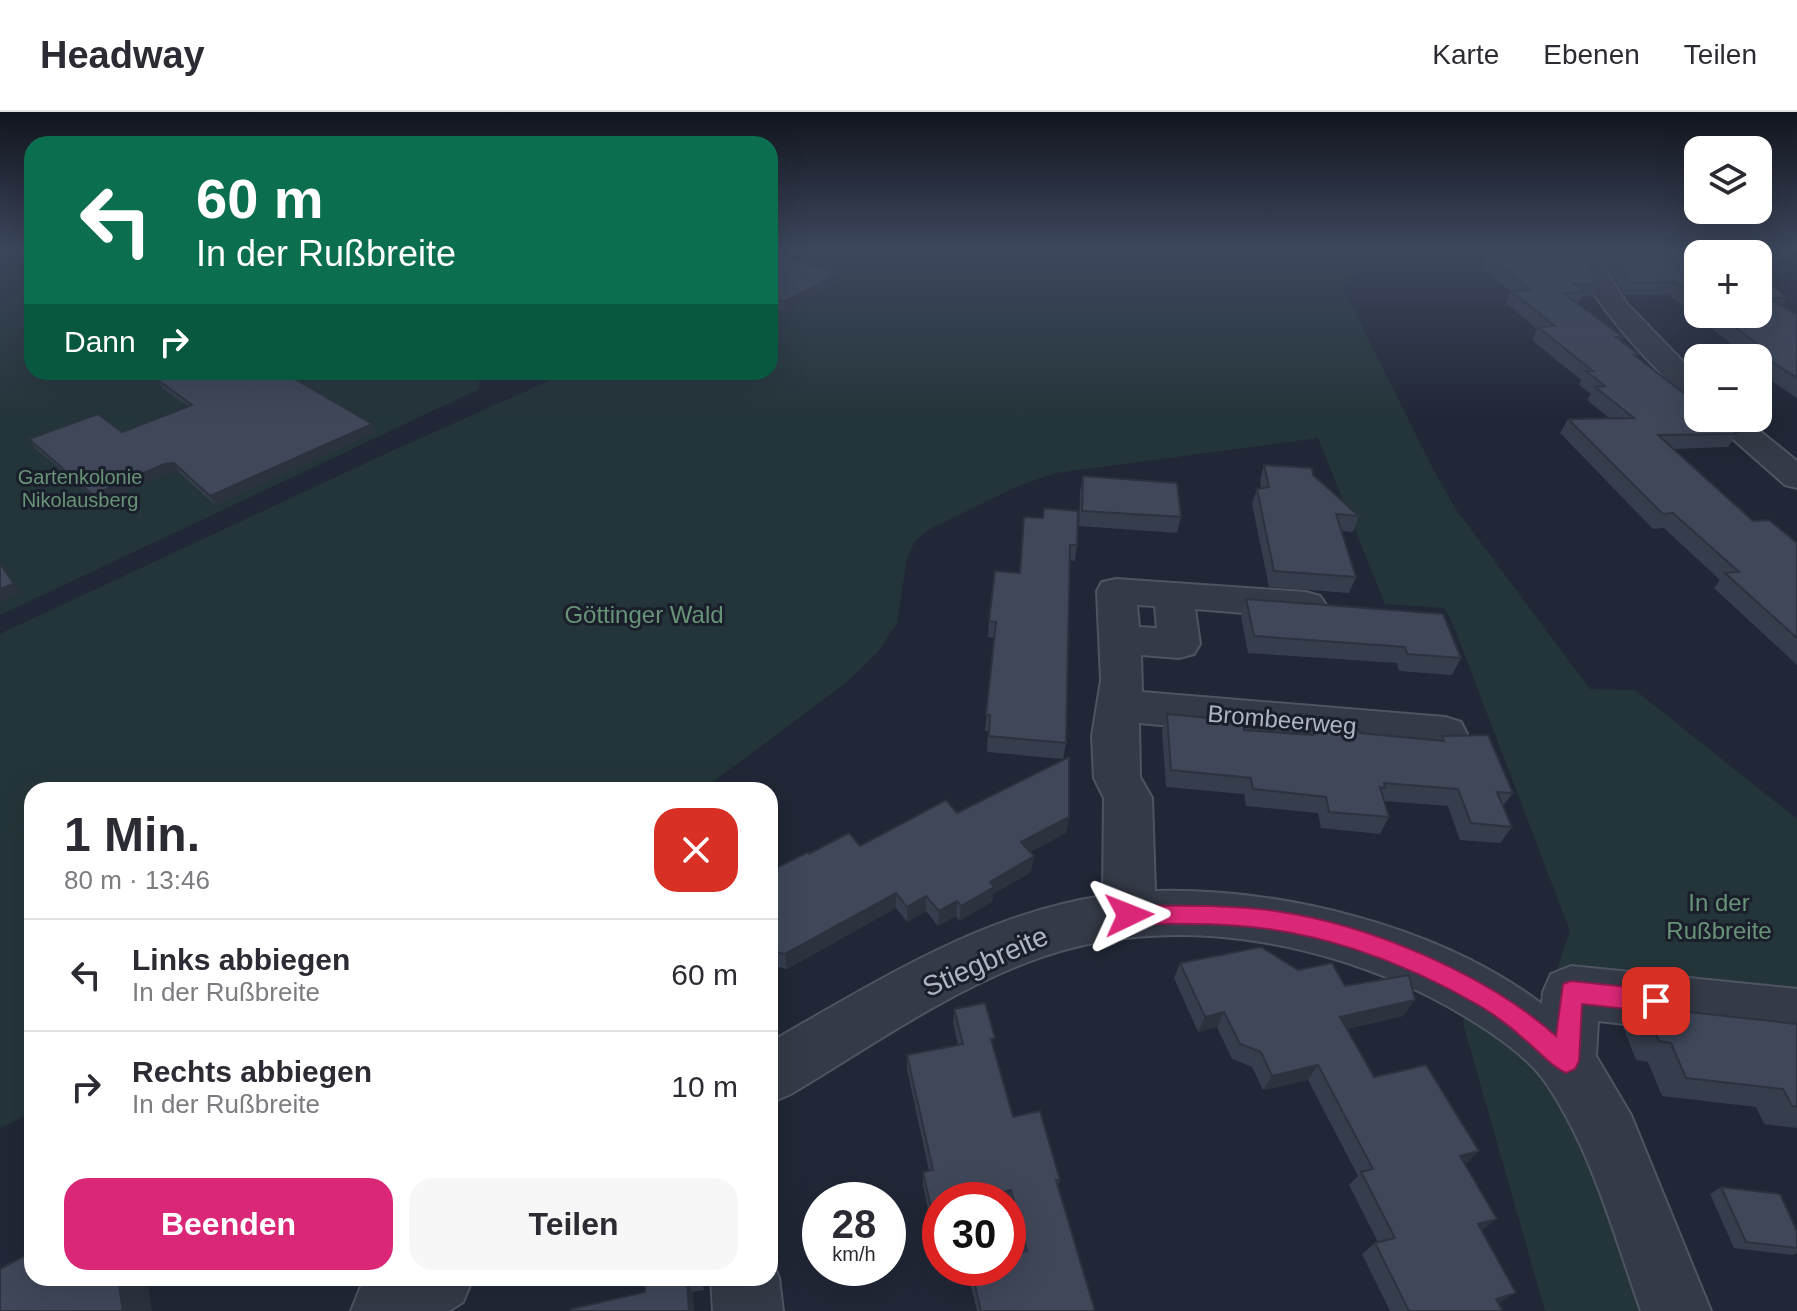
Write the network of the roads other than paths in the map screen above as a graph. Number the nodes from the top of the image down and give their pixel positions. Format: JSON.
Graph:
{"nodes":[{"id":1,"x":1615,"y":306,"type":"edge"},
{"id":2,"x":1684,"y":379,"type":"edge"},
{"id":3,"x":1742,"y":432,"type":"edge"},
{"id":4,"x":1797,"y":478,"type":"edge"},
{"id":5,"x":1345,"y":608,"type":"edge"},
{"id":6,"x":1119,"y":706,"type":"junction"},
{"id":7,"x":1445,"y":734,"type":"edge"},
{"id":8,"x":1129,"y":915,"type":"junction"},
{"id":9,"x":1797,"y":1016,"type":"edge"},
{"id":10,"x":1566,"y":1061,"type":"junction"},
{"id":11,"x":778,"y":1070,"type":"edge"},
{"id":12,"x":426,"y":1286,"type":"edge"},
{"id":13,"x":746,"y":1286,"type":"edge"},
{"id":14,"x":386,"y":1311,"type":"edge"},
{"id":15,"x":748,"y":1311,"type":"edge"},
{"id":16,"x":1676,"y":1311,"type":"edge"}],
"edges":[{"from":1,"to":2,"type":"street"},
{"from":3,"to":4,"type":"street"},
{"from":5,"to":6,"type":"street"},
{"from":6,"to":7,"type":"street","name":"Brombeerweg"},
{"from":6,"to":8,"type":"street"},
{"from":8,"to":10,"type":"street","name":"Stiegbreite"},
{"from":8,"to":11,"type":"street","name":"Stiegbreite"},
{"from":9,"to":10,"type":"street"},
{"from":10,"to":16,"type":"street"},
{"from":12,"to":14,"type":"street"},
{"from":13,"to":15,"type":"street"}]}
